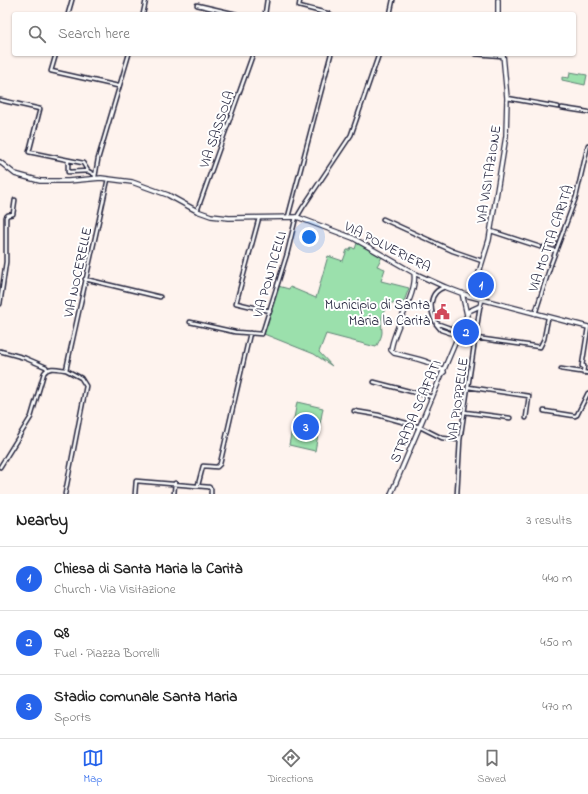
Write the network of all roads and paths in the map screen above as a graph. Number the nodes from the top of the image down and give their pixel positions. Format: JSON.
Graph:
{"nodes":[{"id":1,"x":72,"y":0,"type":"edge"},
{"id":2,"x":146,"y":0,"type":"edge"},
{"id":3,"x":267,"y":0,"type":"edge"},
{"id":4,"x":300,"y":0,"type":"edge"},
{"id":5,"x":393,"y":0,"type":"edge"},
{"id":6,"x":498,"y":0,"type":"edge"},
{"id":7,"x":197,"y":5,"type":"dead end"},
{"id":8,"x":69,"y":12,"type":"edge"},
{"id":9,"x":143,"y":12,"type":"edge"},
{"id":10,"x":227,"y":12,"type":"edge"},
{"id":11,"x":265,"y":12,"type":"edge"},
{"id":12,"x":322,"y":12,"type":"edge"},
{"id":13,"x":390,"y":12,"type":"edge"},
{"id":14,"x":498,"y":12,"type":"edge"},
{"id":15,"x":55,"y":56,"type":"edge"},
{"id":16,"x":128,"y":56,"type":"edge"},
{"id":17,"x":252,"y":56,"type":"edge"},
{"id":18,"x":330,"y":56,"type":"edge"},
{"id":19,"x":378,"y":56,"type":"edge"},
{"id":20,"x":503,"y":56,"type":"edge"},
{"id":21,"x":118,"y":86,"type":"junction"},
{"id":22,"x":507,"y":98,"type":"junction"},
{"id":23,"x":0,"y":100,"type":"edge"},
{"id":24,"x":558,"y":107,"type":"dead end"},
{"id":25,"x":562,"y":108,"type":"dead end"},
{"id":26,"x":588,"y":112,"type":"edge"},
{"id":27,"x":588,"y":145,"type":"edge"},
{"id":28,"x":68,"y":160,"type":"junction"},
{"id":29,"x":1,"y":165,"type":"edge"},
{"id":30,"x":88,"y":171,"type":"junction"},
{"id":31,"x":95,"y":177,"type":"junction"},
{"id":32,"x":108,"y":178,"type":"junction"},
{"id":33,"x":15,"y":200,"type":"dead end"},
{"id":34,"x":198,"y":211,"type":"junction"},
{"id":35,"x":288,"y":217,"type":"junction"},
{"id":36,"x":296,"y":217,"type":"junction"},
{"id":37,"x":258,"y":218,"type":"junction"},
{"id":38,"x":383,"y":219,"type":"dead end"},
{"id":39,"x":490,"y":231,"type":"junction"},
{"id":40,"x":540,"y":247,"type":"dead end"},
{"id":41,"x":544,"y":247,"type":"dead end"},
{"id":42,"x":556,"y":251,"type":"junction"},
{"id":43,"x":483,"y":261,"type":"junction"},
{"id":44,"x":414,"y":273,"type":"junction"},
{"id":45,"x":419,"y":276,"type":"junction"},
{"id":46,"x":415,"y":278,"type":"junction"},
{"id":47,"x":85,"y":279,"type":"junction"},
{"id":48,"x":445,"y":287,"type":"junction"},
{"id":49,"x":462,"y":293,"type":"junction"},
{"id":50,"x":472,"y":295,"type":"junction"},
{"id":51,"x":160,"y":297,"type":"dead end"},
{"id":52,"x":482,"y":299,"type":"junction"},
{"id":53,"x":0,"y":304,"type":"edge"},
{"id":54,"x":480,"y":306,"type":"junction"},
{"id":55,"x":270,"y":310,"type":"junction"},
{"id":56,"x":535,"y":314,"type":"junction"},
{"id":57,"x":467,"y":315,"type":"junction"},
{"id":58,"x":548,"y":318,"type":"junction"},
{"id":59,"x":190,"y":322,"type":"dead end"},
{"id":60,"x":588,"y":328,"type":"edge"},
{"id":61,"x":250,"y":333,"type":"junction"},
{"id":62,"x":460,"y":334,"type":"junction"},
{"id":63,"x":476,"y":338,"type":"junction"},
{"id":64,"x":0,"y":351,"type":"edge"},
{"id":65,"x":47,"y":369,"type":"junction"},
{"id":66,"x":561,"y":369,"type":"dead end"},
{"id":67,"x":66,"y":370,"type":"junction"},
{"id":68,"x":444,"y":372,"type":"junction"},
{"id":69,"x":583,"y":373,"type":"junction"},
{"id":70,"x":588,"y":373,"type":"edge"},
{"id":71,"x":374,"y":382,"type":"dead end"},
{"id":72,"x":468,"y":387,"type":"junction"},
{"id":73,"x":588,"y":393,"type":"edge"},
{"id":74,"x":432,"y":397,"type":"junction"},
{"id":75,"x":354,"y":411,"type":"dead end"},
{"id":76,"x":544,"y":411,"type":"dead end"},
{"id":77,"x":464,"y":412,"type":"junction"},
{"id":78,"x":510,"y":418,"type":"dead end"},
{"id":79,"x":526,"y":418,"type":"dead end"},
{"id":80,"x":420,"y":427,"type":"junction"},
{"id":81,"x":460,"y":440,"type":"junction"},
{"id":82,"x":0,"y":467,"type":"edge"},
{"id":83,"x":175,"y":483,"type":"junction"},
{"id":84,"x":198,"y":485,"type":"junction"},
{"id":85,"x":65,"y":494,"type":"edge"},
{"id":86,"x":135,"y":494,"type":"edge"},
{"id":87,"x":174,"y":494,"type":"edge"},
{"id":88,"x":211,"y":494,"type":"edge"},
{"id":89,"x":391,"y":494,"type":"edge"},
{"id":90,"x":457,"y":494,"type":"edge"}],
"edges":[{"from":1,"to":8,"type":"street"},
{"from":2,"to":9,"type":"street"},
{"from":3,"to":11,"type":"street"},
{"from":4,"to":12,"type":"street"},
{"from":5,"to":13,"type":"street"},
{"from":6,"to":14,"type":"street"},
{"from":7,"to":10,"type":"street"},
{"from":15,"to":21,"type":"street"},
{"from":16,"to":21,"type":"street"},
{"from":17,"to":34,"type":"street","name":"VIA SASSOLA"},
{"from":18,"to":35,"type":"street"},
{"from":19,"to":36,"type":"street","name":"VIA PONTICELLI"},
{"from":20,"to":22,"type":"street","name":"VIA VISITAZIONE"},
{"from":21,"to":31,"type":"street"},
{"from":22,"to":24,"type":"street"},
{"from":22,"to":39,"type":"street","name":"VIA VISITAZIONE"},
{"from":23,"to":28,"type":"street"},
{"from":25,"to":26,"type":"street"},
{"from":27,"to":42,"type":"street","name":"VIA MOTTA CARITÀ"},
{"from":28,"to":30,"type":"street"},
{"from":28,"to":30,"type":"street"},
{"from":29,"to":31,"type":"street"},
{"from":30,"to":31,"type":"street"},
{"from":31,"to":32,"type":"street"},
{"from":32,"to":34,"type":"street"},
{"from":32,"to":47,"type":"street","name":"VIA NOCERELLE"},
{"from":33,"to":53,"type":"street"},
{"from":34,"to":37,"type":"street"},
{"from":35,"to":36,"type":"street"},
{"from":35,"to":37,"type":"street"},
{"from":36,"to":44,"type":"street","name":"VIA POLVERIERA"},
{"from":36,"to":55,"type":"street","name":"VIA PONTICELLI"},
{"from":37,"to":55,"type":"street"},
{"from":38,"to":43,"type":"street"},
{"from":39,"to":40,"type":"street"},
{"from":39,"to":43,"type":"street","name":"VIA VISITAZIONE"},
{"from":41,"to":42,"type":"street"},
{"from":42,"to":56,"type":"street","name":"VIA MOTTA CARITÀ"},
{"from":43,"to":50,"type":"street","name":"VIA VISITAZIONE"},
{"from":44,"to":45,"type":"street","name":"VIA POLVERIERA"},
{"from":44,"to":46,"type":"street"},
{"from":45,"to":46,"type":"street"},
{"from":45,"to":48,"type":"street","name":"VIA POLVERIERA"},
{"from":46,"to":68,"type":"street"},
{"from":47,"to":51,"type":"street"},
{"from":47,"to":67,"type":"street","name":"VIA NOCERELLE"},
{"from":48,"to":49,"type":"street"},
{"from":48,"to":62,"type":"street"},
{"from":49,"to":50,"type":"street"},
{"from":49,"to":57,"type":"street"},
{"from":50,"to":52,"type":"street"},
{"from":52,"to":54,"type":"street"},
{"from":52,"to":56,"type":"street"},
{"from":54,"to":57,"type":"street"},
{"from":54,"to":63,"type":"street","name":"VIA PIOPPELLE"},
{"from":55,"to":61,"type":"street","name":"VIA PONTICELLI"},
{"from":56,"to":58,"type":"street"},
{"from":57,"to":62,"type":"street"},
{"from":58,"to":60,"type":"street"},
{"from":58,"to":63,"type":"street"},
{"from":59,"to":61,"type":"street","name":"VIA PONTICELLI"},
{"from":60,"to":69,"type":"street"},
{"from":61,"to":84,"type":"street"},
{"from":62,"to":68,"type":"street","name":"STRADA SCAFATI"},
{"from":63,"to":72,"type":"street","name":"VIA PIOPPELLE"},
{"from":64,"to":65,"type":"street"},
{"from":65,"to":67,"type":"street"},
{"from":65,"to":82,"type":"street"},
{"from":66,"to":69,"type":"street"},
{"from":67,"to":85,"type":"street"},
{"from":68,"to":74,"type":"street","name":"STRADA SCAFATI"},
{"from":69,"to":70,"type":"street"},
{"from":71,"to":74,"type":"street"},
{"from":72,"to":77,"type":"street","name":"VIA PIOPPELLE"},
{"from":72,"to":79,"type":"street"},
{"from":73,"to":76,"type":"street"},
{"from":74,"to":80,"type":"street","name":"STRADA SCAFATI"},
{"from":75,"to":80,"type":"street"},
{"from":77,"to":78,"type":"street"},
{"from":77,"to":81,"type":"street","name":"VIA PIOPPELLE"},
{"from":80,"to":81,"type":"street"},
{"from":80,"to":89,"type":"street","name":"STRADA SCAFATI"},
{"from":81,"to":90,"type":"street","name":"VIA PIOPPELLE"},
{"from":83,"to":84,"type":"street"},
{"from":83,"to":86,"type":"street"},
{"from":83,"to":87,"type":"street"},
{"from":84,"to":88,"type":"street"}]}
